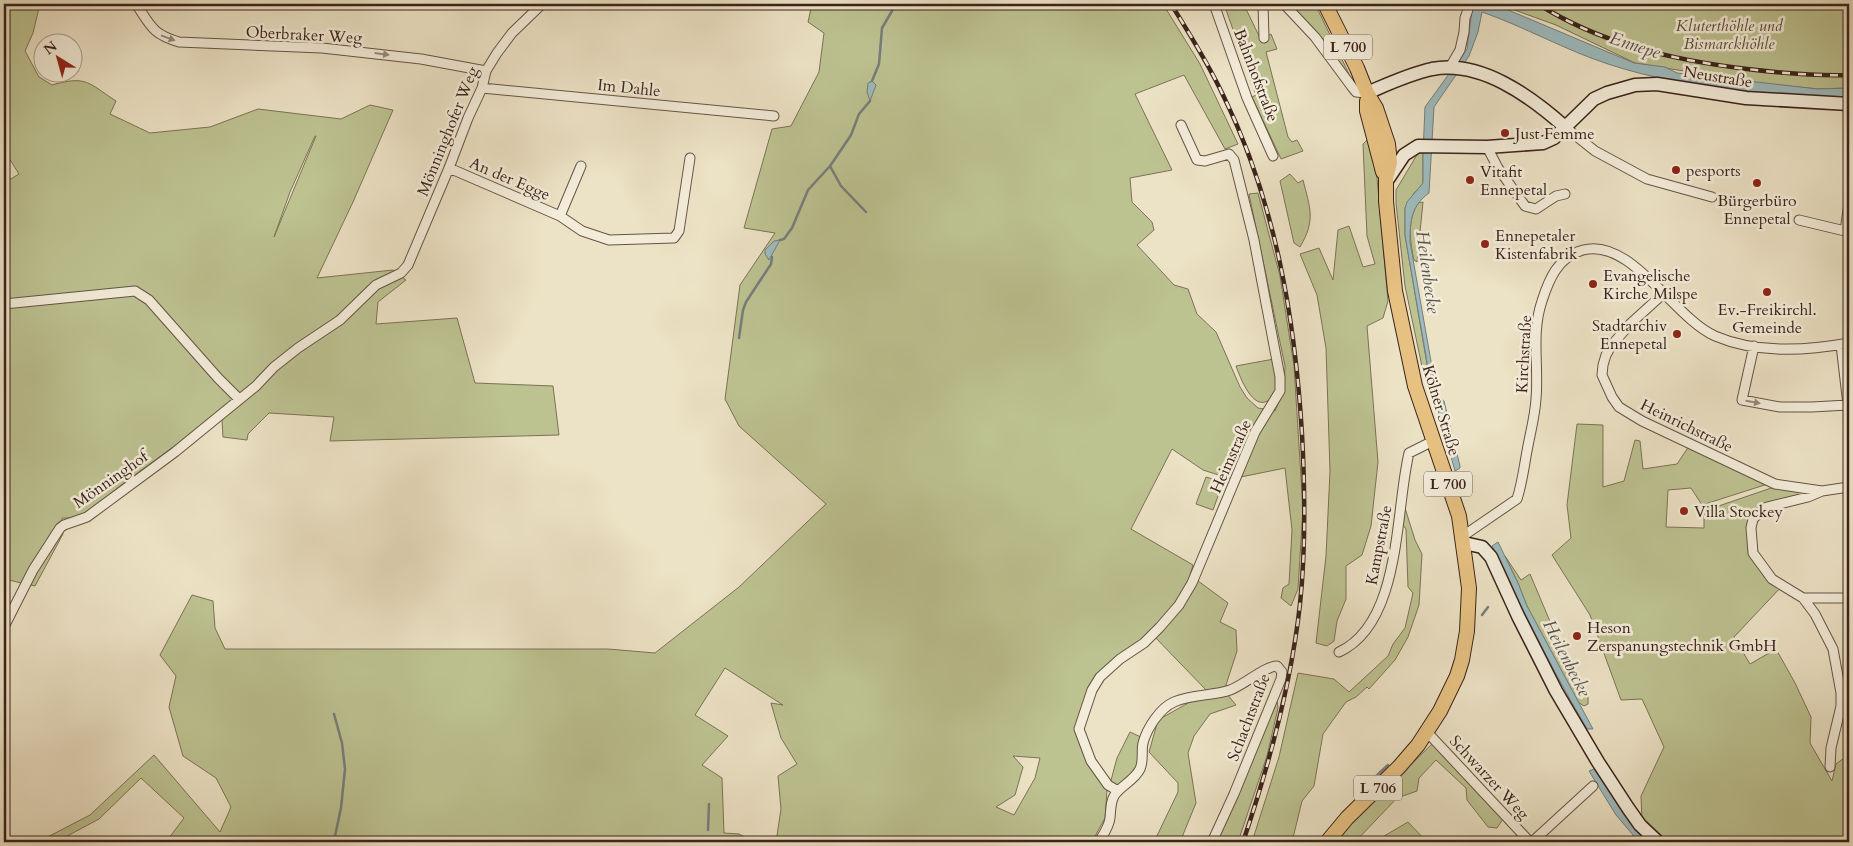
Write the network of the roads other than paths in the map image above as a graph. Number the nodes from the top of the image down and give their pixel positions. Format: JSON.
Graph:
{"nodes":[{"id":1,"x":136,"y":4,"type":"edge"},
{"id":2,"x":542,"y":4,"type":"edge"},
{"id":3,"x":1214,"y":4,"type":"edge"},
{"id":4,"x":1263,"y":4,"type":"edge"},
{"id":5,"x":1284,"y":4,"type":"edge"},
{"id":6,"x":1325,"y":4,"type":"edge"},
{"id":7,"x":1470,"y":4,"type":"edge"},
{"id":8,"x":1264,"y":38,"type":"dead end"},
{"id":9,"x":1456,"y":68,"type":"junction"},
{"id":10,"x":486,"y":72,"type":"junction"},
{"id":11,"x":482,"y":88,"type":"junction"},
{"id":12,"x":1367,"y":93,"type":"junction"},
{"id":13,"x":1849,"y":104,"type":"edge"},
{"id":14,"x":774,"y":116,"type":"dead end"},
{"id":15,"x":1181,"y":125,"type":"dead end"},
{"id":16,"x":1565,"y":127,"type":"junction"},
{"id":17,"x":1424,"y":145,"type":"junction"},
{"id":18,"x":1487,"y":147,"type":"junction"},
{"id":19,"x":1273,"y":156,"type":"dead end"},
{"id":20,"x":690,"y":158,"type":"dead end"},
{"id":21,"x":1385,"y":160,"type":"junction"},
{"id":22,"x":581,"y":166,"type":"dead end"},
{"id":23,"x":449,"y":168,"type":"junction"},
{"id":24,"x":1386,"y":180,"type":"junction"},
{"id":25,"x":1565,"y":194,"type":"dead end"},
{"id":26,"x":1712,"y":197,"type":"dead end"},
{"id":27,"x":1849,"y":203,"type":"edge"},
{"id":28,"x":560,"y":216,"type":"junction"},
{"id":29,"x":1799,"y":220,"type":"dead end"},
{"id":30,"x":1847,"y":231,"type":"edge"},
{"id":31,"x":392,"y":276,"type":"joint"},
{"id":32,"x":1663,"y":294,"type":"junction"},
{"id":33,"x":4,"y":304,"type":"edge"},
{"id":34,"x":1845,"y":344,"type":"edge"},
{"id":35,"x":1754,"y":346,"type":"junction"},
{"id":36,"x":239,"y":399,"type":"junction"},
{"id":37,"x":1432,"y":441,"type":"junction"},
{"id":38,"x":1849,"y":487,"type":"edge"},
{"id":39,"x":1822,"y":491,"type":"junction"},
{"id":40,"x":1463,"y":540,"type":"junction"},
{"id":41,"x":1804,"y":598,"type":"junction"},
{"id":42,"x":1849,"y":598,"type":"edge"},
{"id":43,"x":4,"y":627,"type":"edge"},
{"id":44,"x":1339,"y":652,"type":"dead end"},
{"id":45,"x":1427,"y":732,"type":"junction"},
{"id":46,"x":1830,"y":767,"type":"dead end"},
{"id":47,"x":1593,"y":786,"type":"dead end"},
{"id":48,"x":1118,"y":791,"type":"junction"},
{"id":49,"x":1099,"y":842,"type":"edge"},
{"id":50,"x":1212,"y":842,"type":"edge"},
{"id":51,"x":1327,"y":842,"type":"edge"},
{"id":52,"x":1531,"y":842,"type":"edge"},
{"id":53,"x":1658,"y":842,"type":"edge"}],
"edges":[{"from":1,"to":10,"type":"street","name":"Oberbraker Weg","one_way":true},
{"from":2,"to":10,"type":"street","name":"Mönninghofer Weg"},
{"from":3,"to":19,"type":"street","name":"Bahnhofstraße"},
{"from":4,"to":8,"type":"street","name":"Bahnhofstraße"},
{"from":5,"to":12,"type":"street"},
{"from":6,"to":12,"type":"main road","name":"Kölner Straße","number":"L 700"},
{"from":7,"to":9,"type":"street"},
{"from":9,"to":12,"type":"main road"},
{"from":9,"to":16,"type":"main road"},
{"from":10,"to":11,"type":"street","name":"Mönninghofer Weg"},
{"from":11,"to":14,"type":"street","name":"Im Dahle"},
{"from":11,"to":23,"type":"street","name":"Mönninghofer Weg"},
{"from":12,"to":21,"type":"main road","name":"Kölner Straße","number":"L 700"},
{"from":13,"to":16,"type":"main road","name":"Neustraße"},
{"from":15,"to":48,"type":"street","name":"Heimstraße"},
{"from":16,"to":18,"type":"main road","name":"Neustraße"},
{"from":16,"to":26,"type":"street"},
{"from":17,"to":18,"type":"main road","name":"Neustraße"},
{"from":17,"to":21,"type":"main road","name":"Neustraße"},
{"from":17,"to":24,"type":"main road"},
{"from":18,"to":25,"type":"street"},
{"from":20,"to":28,"type":"street","name":"An der Egge"},
{"from":21,"to":24,"type":"main road","name":"Kölner Straße","number":"L 700"},
{"from":22,"to":28,"type":"street","name":"An der Egge"},
{"from":23,"to":28,"type":"street","name":"An der Egge"},
{"from":23,"to":31,"type":"street","name":"Mönninghofer Weg"},
{"from":24,"to":37,"type":"main road","name":"Kölner Straße","number":"L 700"},
{"from":27,"to":30,"type":"street"},
{"from":29,"to":30,"type":"street"},
{"from":31,"to":36,"type":"street","name":"Mönninghof"},
{"from":32,"to":35,"type":"street","name":"Kirchstraße"},
{"from":32,"to":39,"type":"street","name":"Heinrichstraße"},
{"from":32,"to":40,"type":"street","name":"Kirchstraße"},
{"from":33,"to":36,"type":"street"},
{"from":34,"to":35,"type":"street","name":"Kirchstraße"},
{"from":35,"to":34,"type":"street","one_way":true},
{"from":36,"to":43,"type":"street","name":"Mönninghof"},
{"from":37,"to":40,"type":"main road","name":"Kölner Straße","number":"L 700"},
{"from":37,"to":44,"type":"street","name":"Kampstraße"},
{"from":38,"to":39,"type":"street","name":"Heinrichstraße"},
{"from":39,"to":41,"type":"street"},
{"from":40,"to":45,"type":"main road","name":"Kölner Straße","number":"L 706"},
{"from":40,"to":53,"type":"main road"},
{"from":41,"to":42,"type":"street"},
{"from":41,"to":46,"type":"street"},
{"from":45,"to":51,"type":"main road","name":"Kölner Straße","number":"L 706"},
{"from":45,"to":52,"type":"street","name":"Schwarzer Weg"},
{"from":47,"to":52,"type":"street","name":"Schwarzer Weg"},
{"from":48,"to":49,"type":"street","name":"Schachtstraße"},
{"from":48,"to":50,"type":"street","name":"Schachtstraße"}]}
